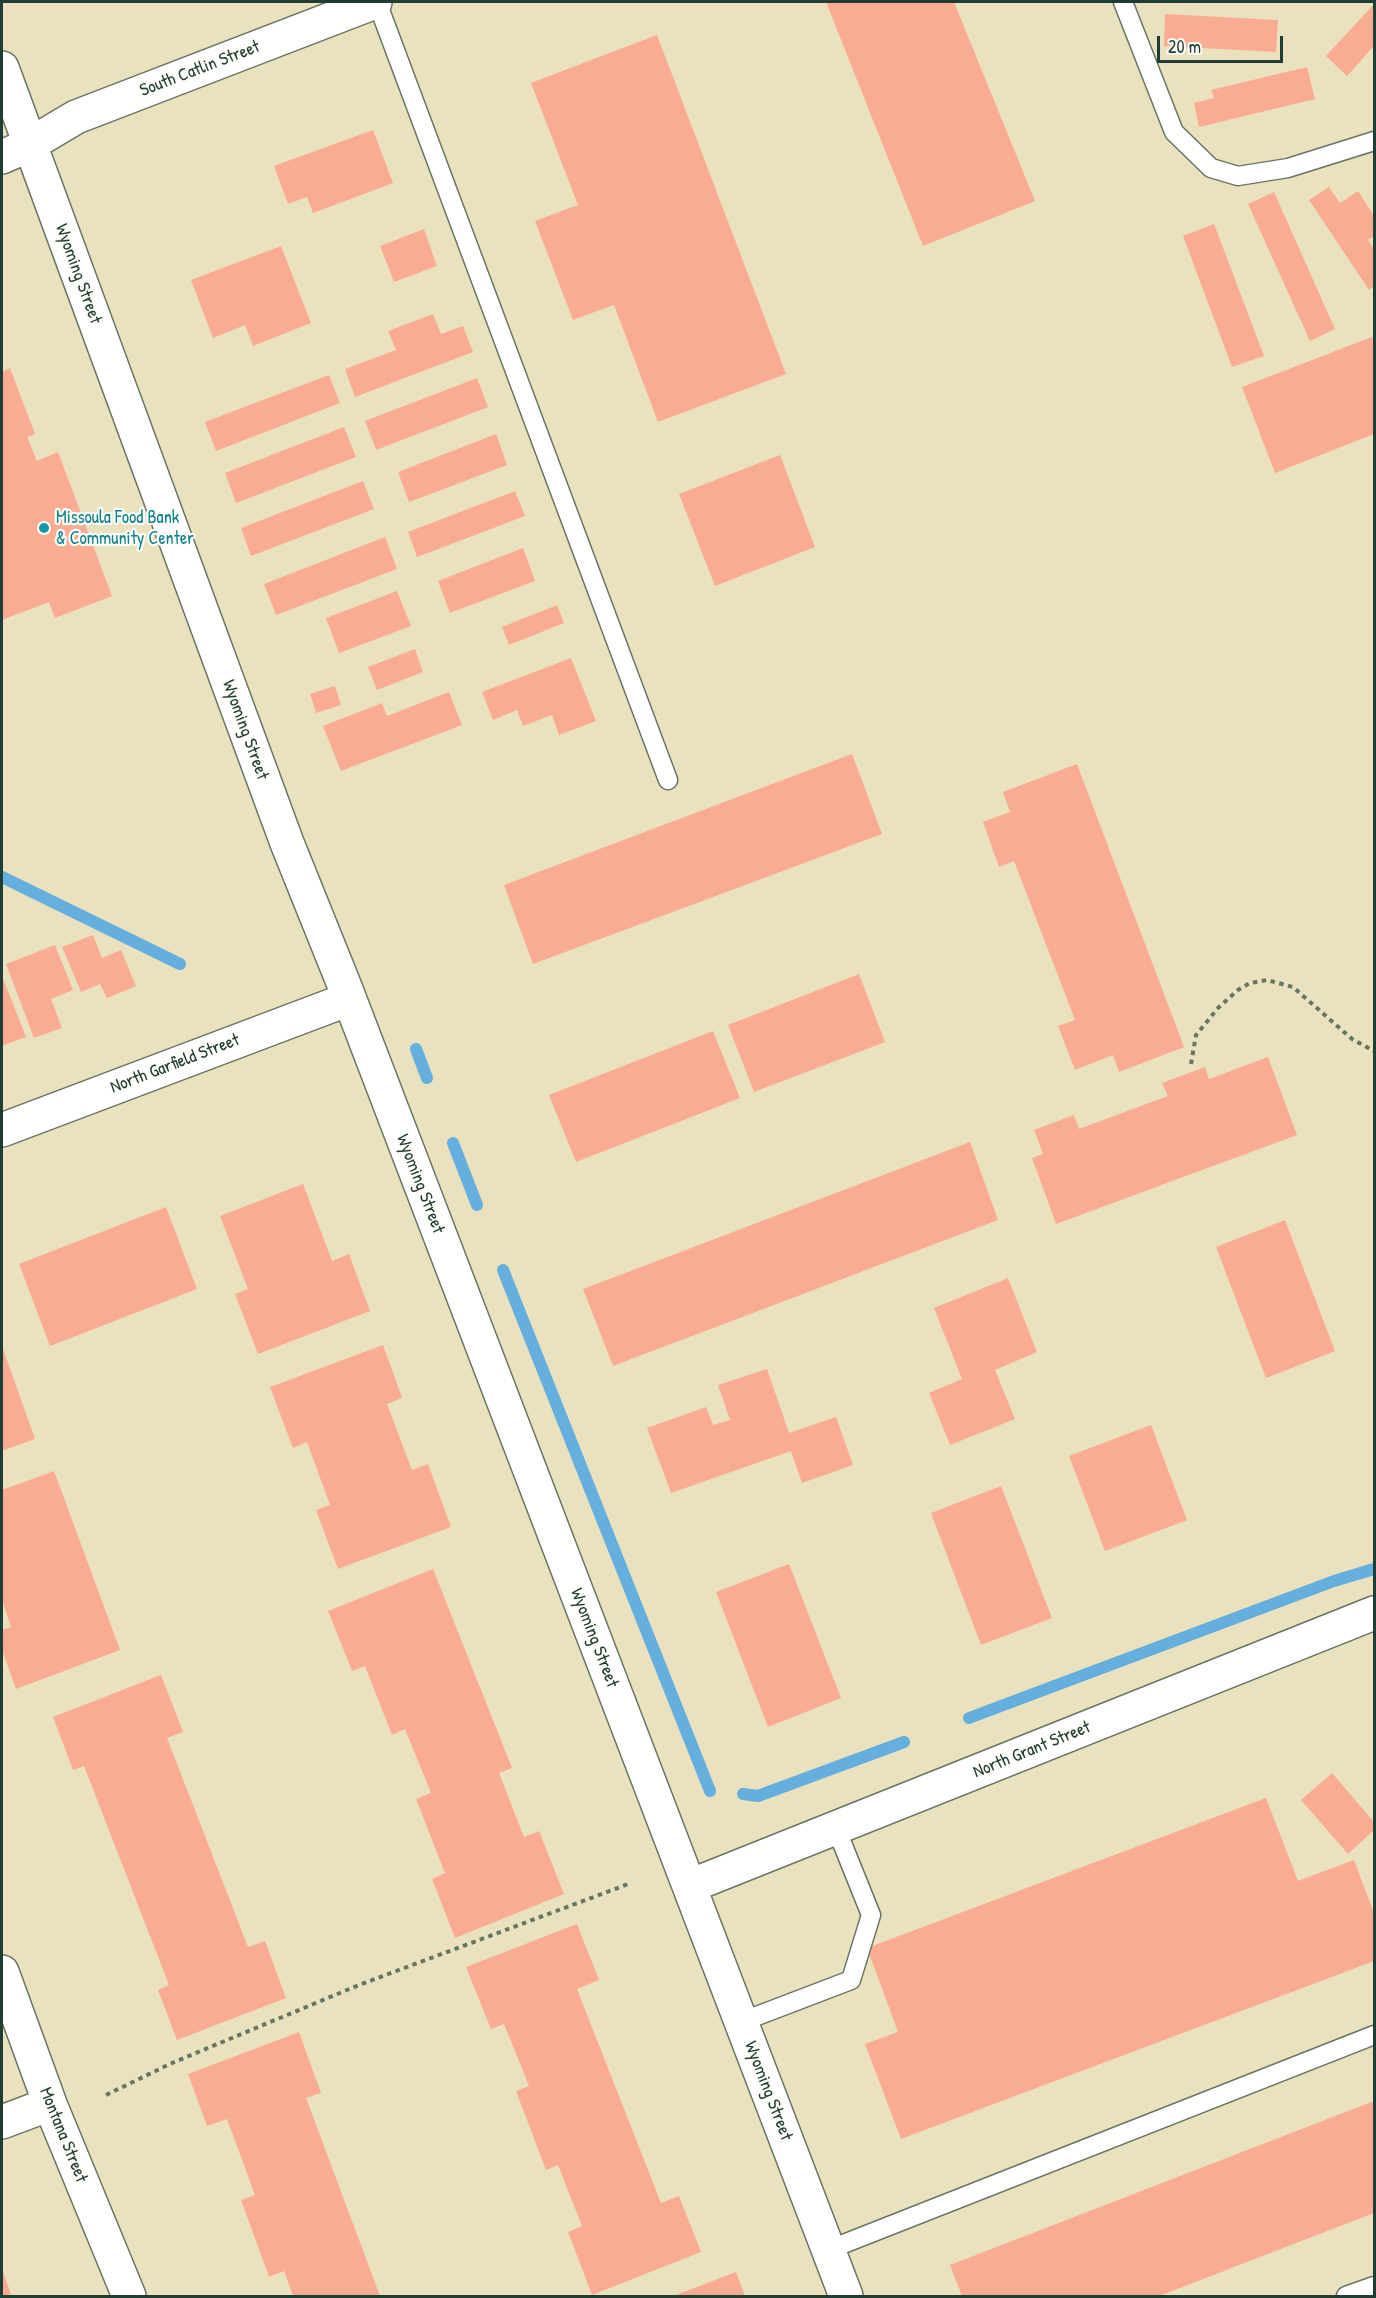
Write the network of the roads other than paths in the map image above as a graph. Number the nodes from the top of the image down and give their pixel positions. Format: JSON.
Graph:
{"nodes":[{"id":1,"x":376,"y":2,"type":"edge"},
{"id":2,"x":1123,"y":2,"type":"edge"},
{"id":3,"x":2,"y":68,"type":"edge"},
{"id":4,"x":1374,"y":141,"type":"edge"},
{"id":5,"x":15,"y":151,"type":"edge"},
{"id":6,"x":668,"y":780,"type":"dead end"},
{"id":7,"x":350,"y":999,"type":"junction"},
{"id":8,"x":2,"y":1130,"type":"edge"},
{"id":9,"x":1374,"y":1613,"type":"edge"},
{"id":10,"x":836,"y":1828,"type":"junction"},
{"id":11,"x":690,"y":1886,"type":"junction"},
{"id":12,"x":2,"y":1972,"type":"edge"},
{"id":13,"x":741,"y":2022,"type":"junction"},
{"id":14,"x":1374,"y":2035,"type":"edge"},
{"id":15,"x":50,"y":2104,"type":"junction"},
{"id":16,"x":2,"y":2122,"type":"edge"},
{"id":17,"x":828,"y":2250,"type":"junction"},
{"id":18,"x":1374,"y":2286,"type":"edge"},
{"id":19,"x":129,"y":2296,"type":"edge"},
{"id":20,"x":846,"y":2296,"type":"edge"},
{"id":21,"x":1346,"y":2296,"type":"edge"}],
"edges":[{"from":1,"to":5,"type":"street","name":"South Catlin Street"},
{"from":1,"to":6,"type":"lane"},
{"from":2,"to":4,"type":"lane"},
{"from":3,"to":5,"type":"street","name":"Wyoming Street"},
{"from":5,"to":7,"type":"street","name":"Wyoming Street"},
{"from":7,"to":8,"type":"street","name":"North Garfield Street"},
{"from":7,"to":11,"type":"street","name":"Wyoming Street"},
{"from":9,"to":10,"type":"street","name":"North Grant Street"},
{"from":10,"to":11,"type":"street","name":"North Grant Street"},
{"from":10,"to":13,"type":"lane"},
{"from":11,"to":13,"type":"street","name":"Wyoming Street"},
{"from":12,"to":15,"type":"street","name":"Montana Street"},
{"from":13,"to":17,"type":"street","name":"Wyoming Street"},
{"from":14,"to":17,"type":"lane"},
{"from":15,"to":16,"type":"street"},
{"from":15,"to":19,"type":"street","name":"Montana Street"},
{"from":17,"to":20,"type":"street","name":"Wyoming Street"},
{"from":18,"to":21,"type":"lane"}]}
